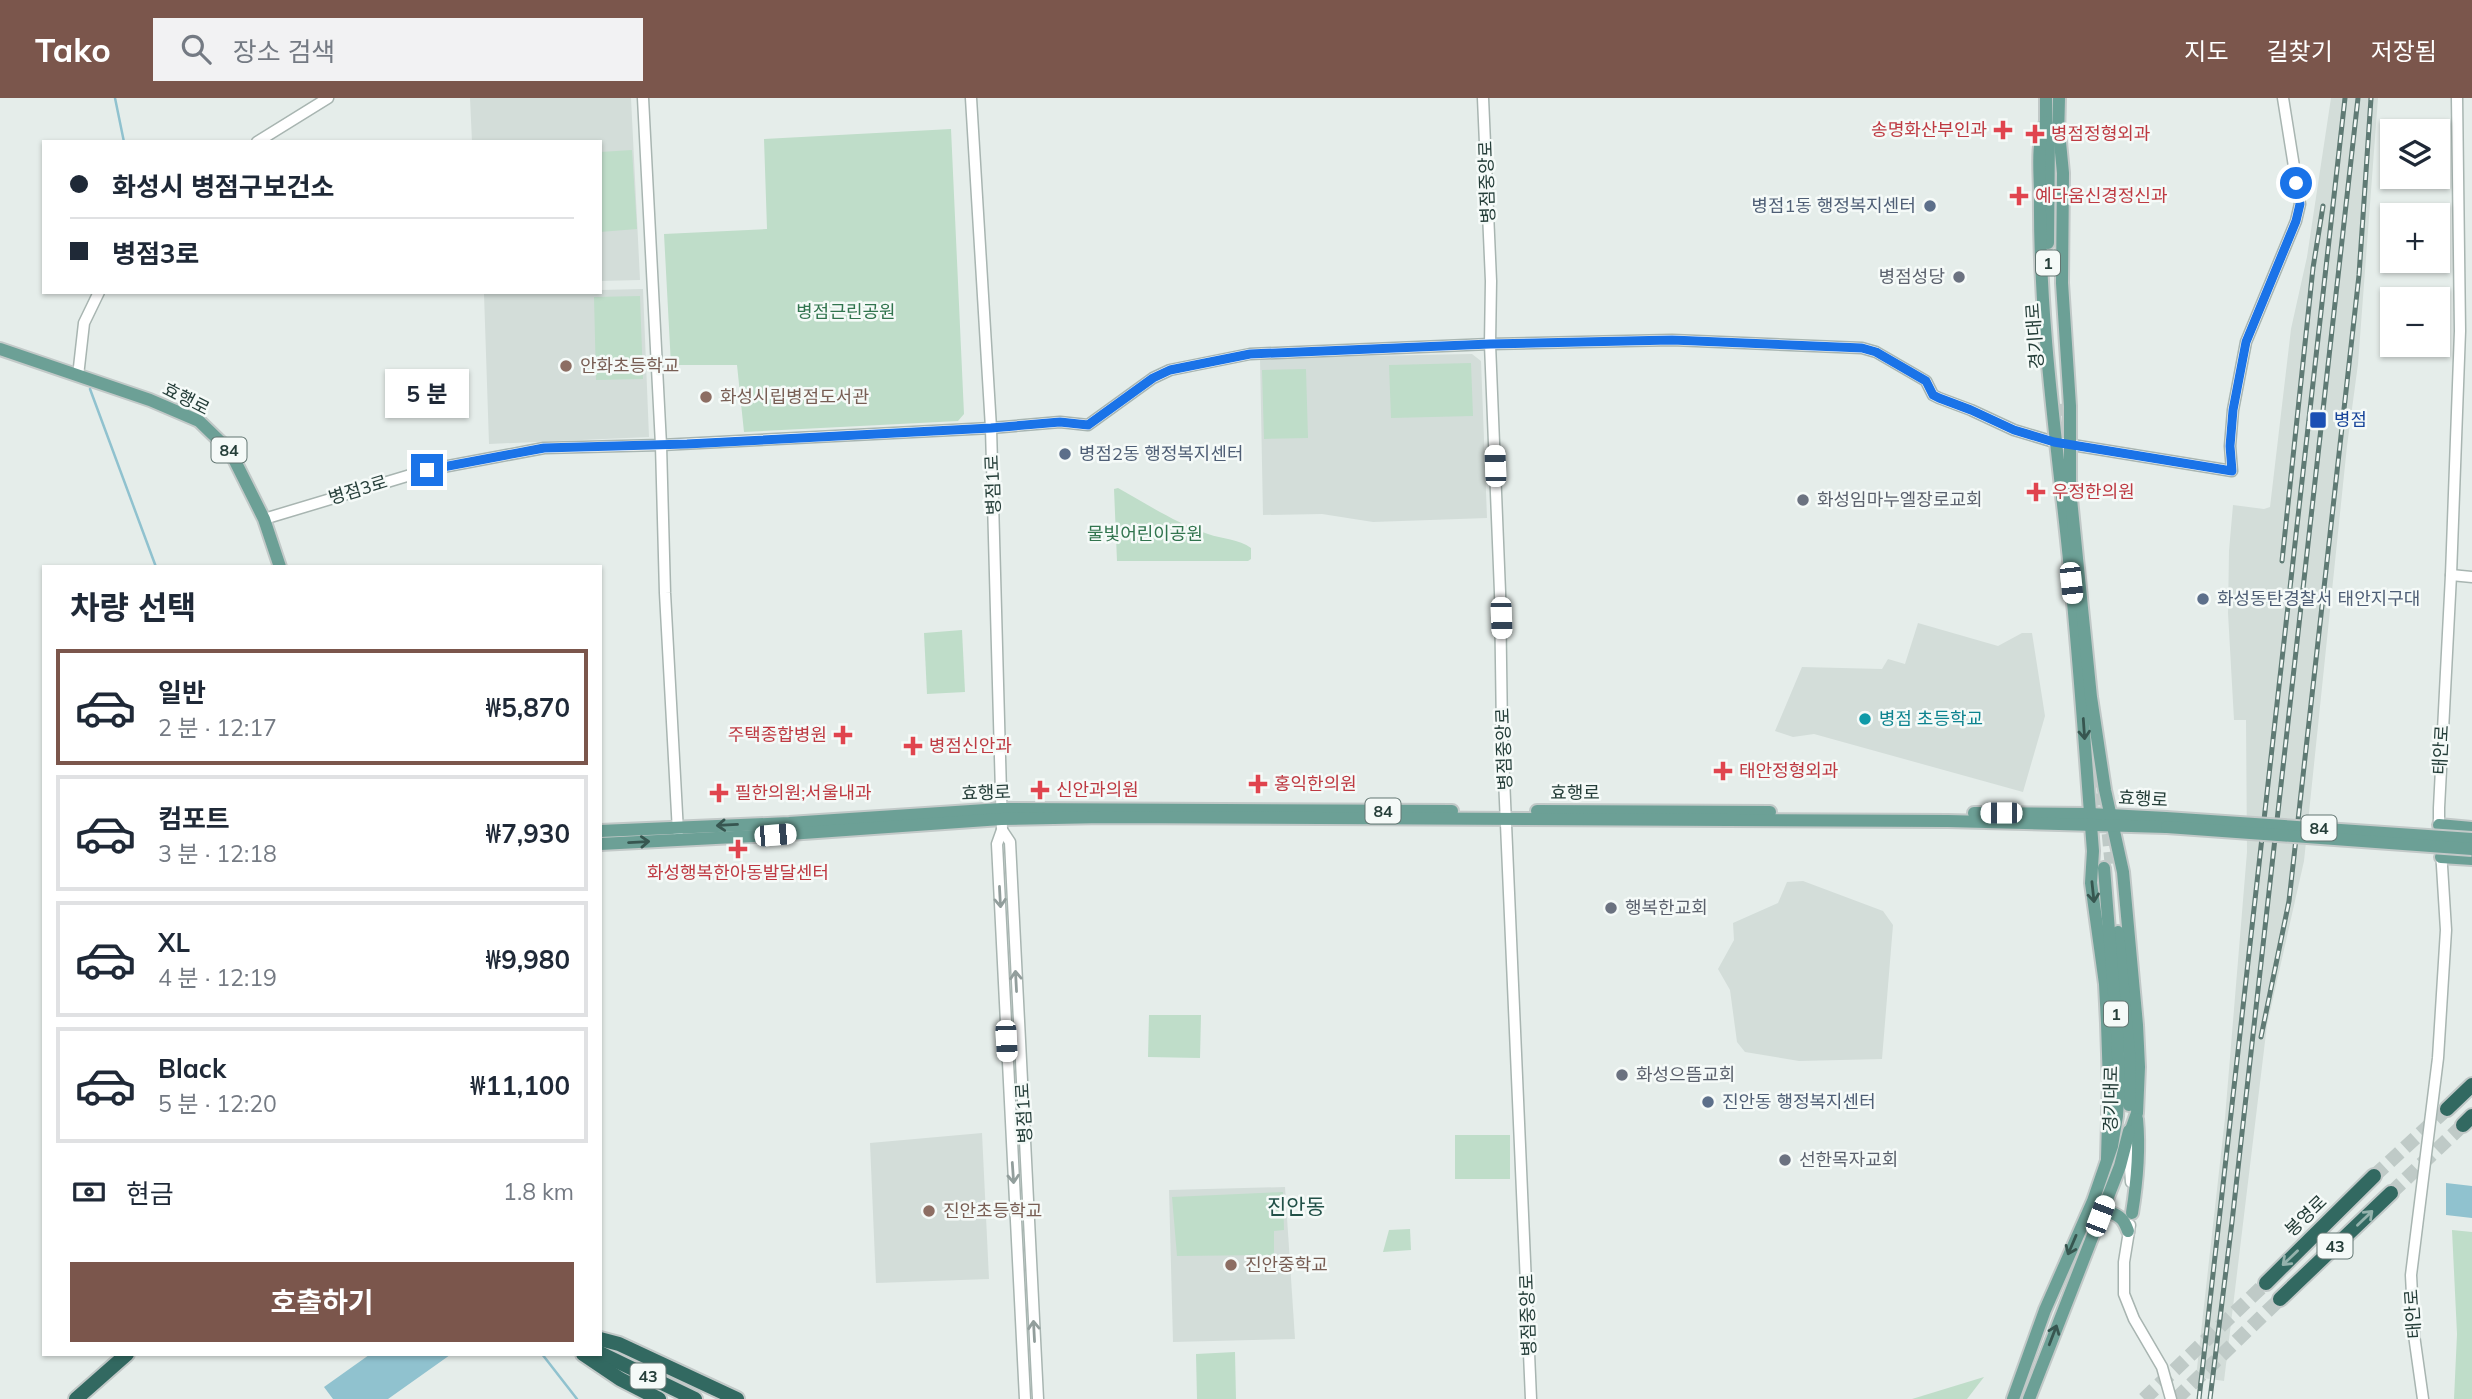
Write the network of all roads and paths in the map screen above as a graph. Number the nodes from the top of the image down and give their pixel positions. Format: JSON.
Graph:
{"nodes":[{"id":1,"x":328,"y":98,"type":"edge"},
{"id":2,"x":643,"y":98,"type":"edge"},
{"id":3,"x":971,"y":98,"type":"edge"},
{"id":4,"x":1483,"y":98,"type":"edge"},
{"id":5,"x":2046,"y":98,"type":"edge"},
{"id":6,"x":2059,"y":98,"type":"edge"},
{"id":7,"x":2283,"y":98,"type":"edge"},
{"id":8,"x":2457,"y":98,"type":"edge"},
{"id":9,"x":2059,"y":132,"type":"junction"},
{"id":10,"x":260,"y":140,"type":"edge"},
{"id":11,"x":98,"y":294,"type":"edge"},
{"id":12,"x":1490,"y":344,"type":"junction"},
{"id":13,"x":0,"y":349,"type":"edge"},
{"id":14,"x":73,"y":374,"type":"junction"},
{"id":15,"x":2062,"y":406,"type":"junction"},
{"id":16,"x":991,"y":428,"type":"junction"},
{"id":17,"x":2054,"y":442,"type":"junction"},
{"id":18,"x":2069,"y":444,"type":"junction"},
{"id":19,"x":661,"y":445,"type":"junction"},
{"id":20,"x":264,"y":519,"type":"junction"},
{"id":21,"x":279,"y":565,"type":"edge"},
{"id":22,"x":2451,"y":575,"type":"junction"},
{"id":23,"x":2472,"y":577,"type":"edge"},
{"id":24,"x":1506,"y":815,"type":"junction"},
{"id":25,"x":2090,"y":819,"type":"junction"},
{"id":26,"x":1002,"y":820,"type":"junction"},
{"id":27,"x":2113,"y":820,"type":"junction"},
{"id":28,"x":2166,"y":822,"type":"junction"},
{"id":29,"x":2439,"y":825,"type":"junction"},
{"id":30,"x":2472,"y":828,"type":"edge"},
{"id":31,"x":602,"y":831,"type":"edge"},
{"id":32,"x":678,"y":834,"type":"junction"},
{"id":33,"x":2472,"y":839,"type":"edge"},
{"id":34,"x":602,"y":844,"type":"edge"},
{"id":35,"x":2472,"y":849,"type":"edge"},
{"id":36,"x":2441,"y":857,"type":"junction"},
{"id":37,"x":2472,"y":859,"type":"edge"},
{"id":38,"x":2472,"y":1085,"type":"edge"},
{"id":39,"x":2447,"y":1109,"type":"tunnel mouth"},
{"id":40,"x":2137,"y":1113,"type":"junction"},
{"id":41,"x":2129,"y":1138,"type":"junction"},
{"id":42,"x":2107,"y":1159,"type":"junction"},
{"id":43,"x":2374,"y":1176,"type":"tunnel mouth"},
{"id":44,"x":2391,"y":1193,"type":"tunnel mouth"},
{"id":45,"x":2132,"y":1213,"type":"junction"},
{"id":46,"x":2100,"y":1216,"type":"junction"},
{"id":47,"x":2128,"y":1231,"type":"junction"},
{"id":48,"x":2266,"y":1283,"type":"tunnel mouth"},
{"id":49,"x":2280,"y":1299,"type":"tunnel mouth"},
{"id":50,"x":602,"y":1340,"type":"edge"},
{"id":51,"x":602,"y":1354,"type":"edge"},
{"id":52,"x":125,"y":1356,"type":"edge"},
{"id":53,"x":586,"y":1356,"type":"edge"},
{"id":54,"x":76,"y":1399,"type":"edge"},
{"id":55,"x":659,"y":1399,"type":"edge"},
{"id":56,"x":695,"y":1399,"type":"edge"},
{"id":57,"x":737,"y":1399,"type":"edge"},
{"id":58,"x":1026,"y":1399,"type":"edge"},
{"id":59,"x":1038,"y":1399,"type":"edge"},
{"id":60,"x":1531,"y":1399,"type":"edge"},
{"id":61,"x":2013,"y":1399,"type":"edge"},
{"id":62,"x":2029,"y":1399,"type":"edge"},
{"id":63,"x":2171,"y":1399,"type":"edge"},
{"id":64,"x":2424,"y":1399,"type":"edge"}],
"edges":[{"from":1,"to":10,"type":"street"},
{"from":2,"to":19,"type":"street"},
{"from":3,"to":16,"type":"street","name":"병점1로"},
{"from":4,"to":12,"type":"street","name":"병점중앙로"},
{"from":5,"to":15,"type":"main road"},
{"from":6,"to":9,"type":"main road","name":"경기대로","number":"1"},
{"from":7,"to":18,"type":"street"},
{"from":8,"to":22,"type":"street","name":"태안로"},
{"from":9,"to":15,"type":"main road","name":"경기대로"},
{"from":9,"to":15,"type":"main road","name":"경기대로","number":"1"},
{"from":11,"to":14,"type":"street"},
{"from":12,"to":16,"type":"street","name":"병점3로"},
{"from":12,"to":17,"type":"street","name":"병점3로"},
{"from":12,"to":24,"type":"street","name":"병점중앙로"},
{"from":13,"to":14,"type":"main road","number":"84"},
{"from":14,"to":20,"type":"main road","name":"효행로","number":"84"},
{"from":15,"to":17,"type":"main road","name":"경기대로"},
{"from":15,"to":18,"type":"main road"},
{"from":16,"to":19,"type":"street","name":"병점3로"},
{"from":16,"to":26,"type":"street","name":"병점1로"},
{"from":17,"to":18,"type":"street"},
{"from":17,"to":25,"type":"main road","name":"경기대로","one_way":true},
{"from":18,"to":27,"type":"main road"},
{"from":19,"to":20,"type":"street","name":"병점3로"},
{"from":19,"to":32,"type":"street"},
{"from":20,"to":21,"type":"main road","name":"효행로","number":"84"},
{"from":22,"to":23,"type":"street"},
{"from":22,"to":29,"type":"street","name":"태안로"},
{"from":24,"to":25,"type":"main road","name":"효행로","number":"84"},
{"from":24,"to":26,"type":"main road","name":"효행로","number":"84"},
{"from":24,"to":60,"type":"street","name":"병점중앙로"},
{"from":25,"to":27,"type":"main road","name":"효행로","number":"84"},
{"from":25,"to":42,"type":"main road","name":"경기대로","one_way":true},
{"from":26,"to":32,"type":"main road","name":"효행로","number":"84"},
{"from":26,"to":58,"type":"street","name":"병점1로","one_way":true},
{"from":59,"to":26,"type":"street","name":"병점1로","one_way":true},
{"from":27,"to":28,"type":"main road","name":"효행로","number":"84"},
{"from":27,"to":40,"type":"main road"},
{"from":28,"to":33,"type":"main road","name":"효행로","number":"84","bridge":true},
{"from":28,"to":35,"type":"main road","number":"84","bridge":true},
{"from":29,"to":30,"type":"main road"},
{"from":29,"to":36,"type":"street","name":"태안로"},
{"from":31,"to":32,"type":"main road","name":"효행로","number":"84"},
{"from":34,"to":32,"type":"main road","name":"효행로","number":"84","one_way":true},
{"from":36,"to":37,"type":"main road"},
{"from":36,"to":64,"type":"street","name":"태안로"},
{"from":38,"to":39,"type":"highway"},
{"from":40,"to":41,"type":"main road"},
{"from":40,"to":45,"type":"main road"},
{"from":41,"to":42,"type":"main road","name":"경기대로","number":"1"},
{"from":41,"to":45,"type":"street"},
{"from":41,"to":46,"type":"main road","name":"경기대로","number":"1"},
{"from":42,"to":61,"type":"main road","name":"경기대로","number":"1","one_way":true},
{"from":43,"to":48,"type":"highway","name":"봉영로","number":"43","one_way":true},
{"from":49,"to":44,"type":"highway","number":"43","one_way":true},
{"from":45,"to":47,"type":"street"},
{"from":46,"to":47,"type":"main road"},
{"from":62,"to":46,"type":"main road","name":"경기대로","number":"1","one_way":true},
{"from":47,"to":63,"type":"street"},
{"from":50,"to":57,"type":"highway"},
{"from":51,"to":56,"type":"highway","number":"43"},
{"from":52,"to":54,"type":"highway"},
{"from":53,"to":55,"type":"highway"}]}
